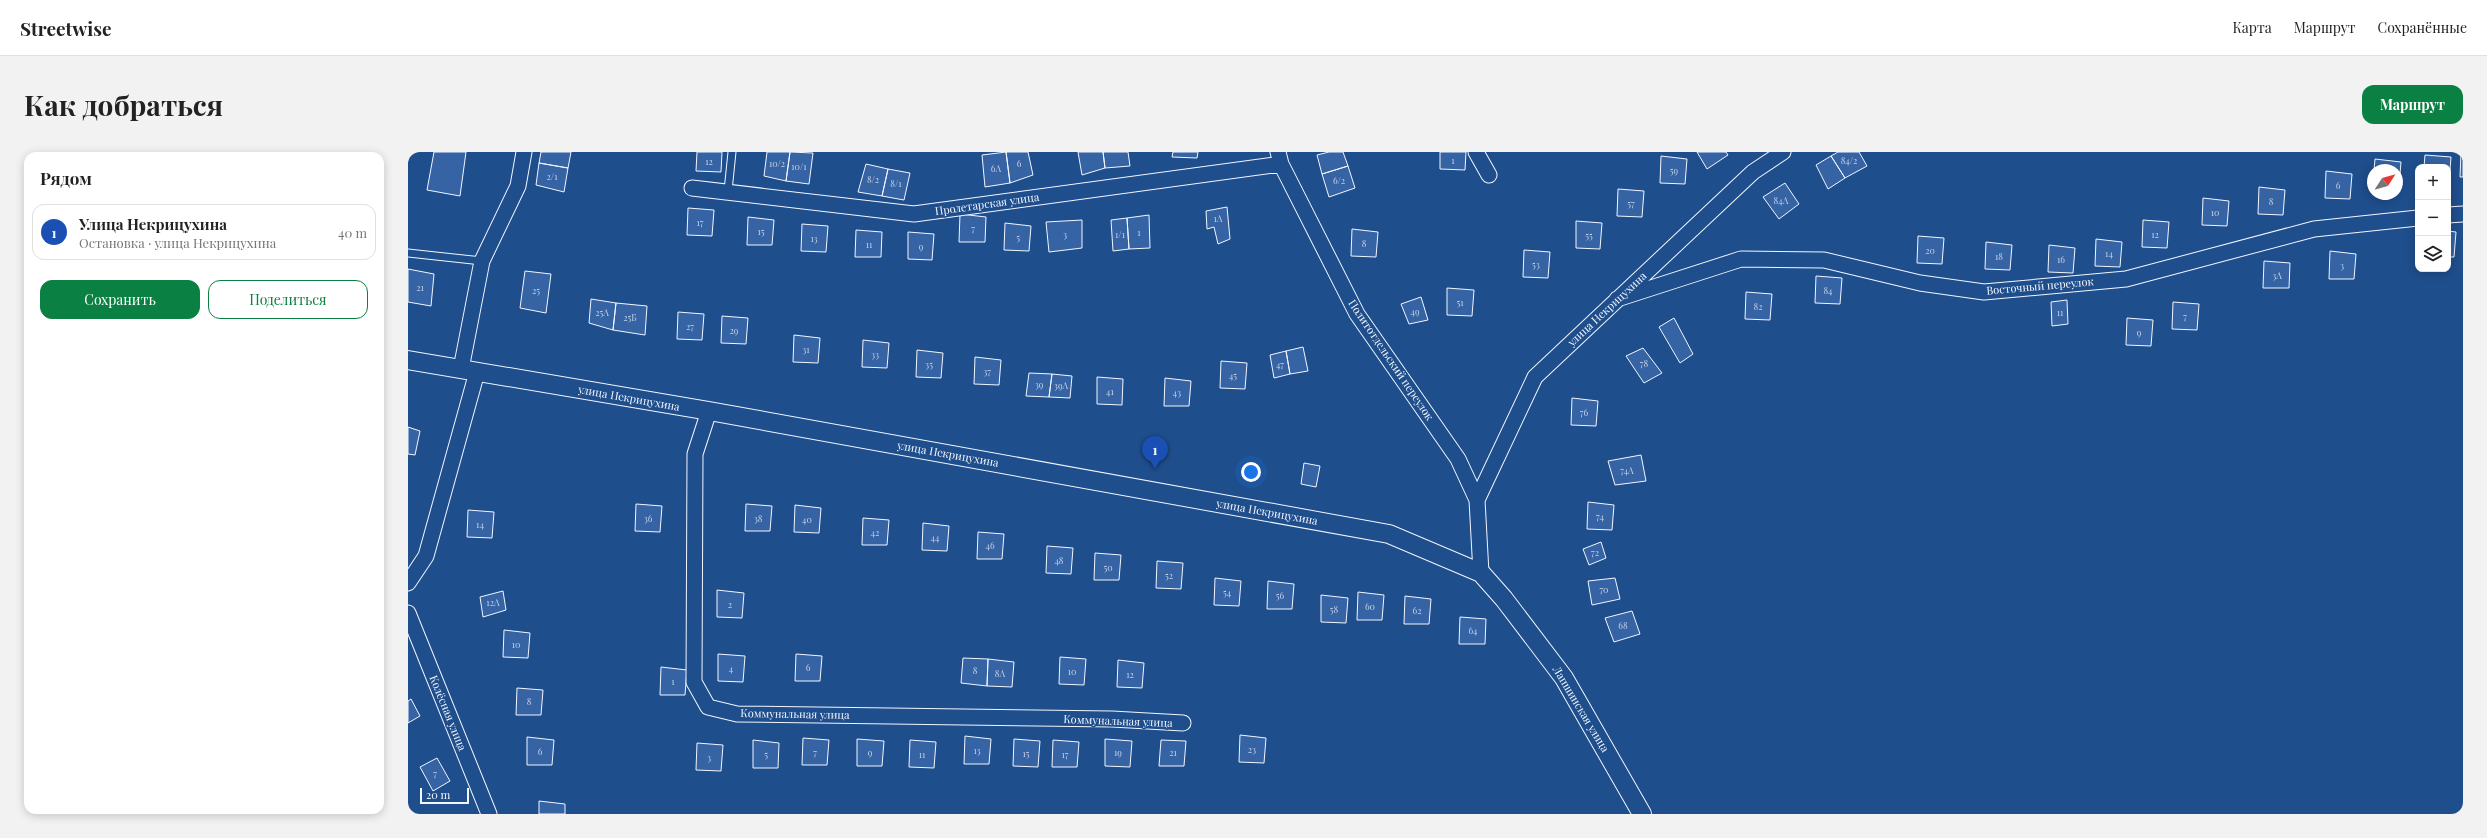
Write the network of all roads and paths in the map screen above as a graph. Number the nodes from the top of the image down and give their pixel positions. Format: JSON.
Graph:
{"nodes":[{"id":1,"x":524,"y":152,"type":"edge"},
{"id":2,"x":732,"y":152,"type":"edge"},
{"id":3,"x":1476,"y":152,"type":"edge"},
{"id":4,"x":1783,"y":152,"type":"edge"},
{"id":5,"x":1280,"y":158,"type":"edge"},
{"id":6,"x":1489,"y":175,"type":"dead end"},
{"id":7,"x":692,"y":188,"type":"dead end"},
{"id":8,"x":728,"y":191,"type":"junction"},
{"id":9,"x":2463,"y":214,"type":"edge"},
{"id":10,"x":2451,"y":215,"type":"edge"},
{"id":11,"x":2415,"y":218,"type":"edge"},
{"id":12,"x":408,"y":253,"type":"edge"},
{"id":13,"x":482,"y":261,"type":"junction"},
{"id":14,"x":1617,"y":299,"type":"junction"},
{"id":15,"x":408,"y":360,"type":"edge"},
{"id":16,"x":469,"y":370,"type":"junction"},
{"id":17,"x":709,"y":411,"type":"junction"},
{"id":18,"x":1477,"y":500,"type":"junction"},
{"id":19,"x":1481,"y":573,"type":"junction"},
{"id":20,"x":408,"y":584,"type":"edge"},
{"id":21,"x":408,"y":613,"type":"edge"},
{"id":22,"x":1183,"y":723,"type":"dead end"},
{"id":23,"x":489,"y":814,"type":"edge"},
{"id":24,"x":1642,"y":814,"type":"edge"}],
"edges":[{"from":1,"to":13,"type":"street"},
{"from":2,"to":8,"type":"lane"},
{"from":3,"to":6,"type":"street"},
{"from":4,"to":14,"type":"street","name":"улица Некрицухина"},
{"from":5,"to":8,"type":"street","name":"Пролетарская улица"},
{"from":5,"to":18,"type":"street","name":"Политотдельский переулок"},
{"from":7,"to":8,"type":"street","name":"Пролетарская улица"},
{"from":9,"to":10,"type":"street"},
{"from":11,"to":14,"type":"street","name":"Восточный переулок"},
{"from":12,"to":13,"type":"lane"},
{"from":13,"to":16,"type":"street"},
{"from":14,"to":18,"type":"street","name":"улица Некрицухина"},
{"from":15,"to":16,"type":"street","name":"улица Некрицухина"},
{"from":16,"to":17,"type":"street","name":"улица Некрицухина"},
{"from":16,"to":20,"type":"street"},
{"from":17,"to":19,"type":"street","name":"улица Некрицухина"},
{"from":17,"to":22,"type":"street","name":"Коммунальная улица"},
{"from":18,"to":19,"type":"street","name":"Политотдельский переулок"},
{"from":19,"to":24,"type":"street","name":"Лапшинская улица"},
{"from":21,"to":23,"type":"street","name":"Колёсная улица"}]}
